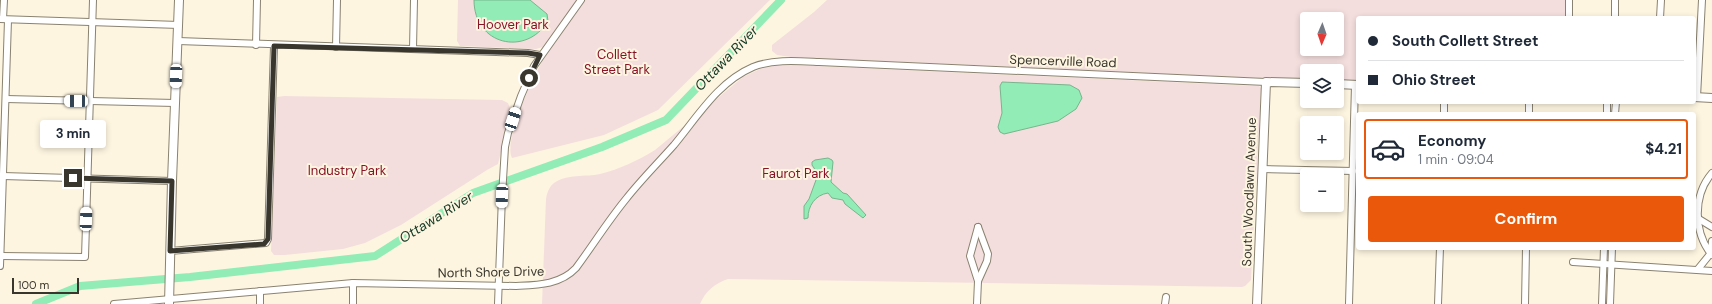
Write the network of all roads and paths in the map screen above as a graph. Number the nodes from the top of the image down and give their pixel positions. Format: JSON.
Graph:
{"nodes":[{"id":1,"x":4,"y":0,"type":"edge"},
{"id":2,"x":93,"y":0,"type":"edge"},
{"id":3,"x":179,"y":0,"type":"edge"},
{"id":4,"x":257,"y":0,"type":"edge"},
{"id":5,"x":337,"y":0,"type":"edge"},
{"id":6,"x":414,"y":0,"type":"edge"},
{"id":7,"x":581,"y":0,"type":"edge"},
{"id":8,"x":1569,"y":0,"type":"edge"},
{"id":9,"x":1615,"y":0,"type":"edge"},
{"id":10,"x":1660,"y":0,"type":"edge"},
{"id":11,"x":1702,"y":0,"type":"edge"},
{"id":12,"x":1569,"y":16,"type":"edge"},
{"id":13,"x":1615,"y":16,"type":"edge"},
{"id":14,"x":1660,"y":16,"type":"edge"},
{"id":15,"x":4,"y":19,"type":"edge"},
{"id":16,"x":92,"y":22,"type":"junction"},
{"id":17,"x":178,"y":25,"type":"junction"},
{"id":18,"x":178,"y":41,"type":"junction"},
{"id":19,"x":256,"y":45,"type":"junction"},
{"id":20,"x":274,"y":46,"type":"junction"},
{"id":21,"x":336,"y":47,"type":"junction"},
{"id":22,"x":413,"y":49,"type":"junction"},
{"id":23,"x":540,"y":55,"type":"junction"},
{"id":24,"x":819,"y":62,"type":"joint"},
{"id":25,"x":1266,"y":82,"type":"junction"},
{"id":26,"x":1300,"y":83,"type":"edge"},
{"id":27,"x":1696,"y":83,"type":"edge"},
{"id":28,"x":1344,"y":84,"type":"edge"},
{"id":29,"x":1356,"y":85,"type":"edge"},
{"id":30,"x":1696,"y":97,"type":"edge"},
{"id":31,"x":1712,"y":98,"type":"edge"},
{"id":32,"x":6,"y":99,"type":"junction"},
{"id":33,"x":90,"y":101,"type":"junction"},
{"id":34,"x":175,"y":103,"type":"junction"},
{"id":35,"x":1262,"y":169,"type":"junction"},
{"id":36,"x":1712,"y":173,"type":"edge"},
{"id":37,"x":1354,"y":174,"type":"edge"},
{"id":38,"x":3,"y":176,"type":"junction"},
{"id":39,"x":87,"y":179,"type":"junction"},
{"id":40,"x":172,"y":181,"type":"junction"},
{"id":41,"x":1702,"y":188,"type":"junction"},
{"id":42,"x":1696,"y":190,"type":"edge"},
{"id":43,"x":1696,"y":217,"type":"edge"},
{"id":44,"x":1712,"y":227,"type":"edge"},
{"id":45,"x":1712,"y":241,"type":"edge"},
{"id":46,"x":1440,"y":250,"type":"edge"},
{"id":47,"x":1526,"y":250,"type":"edge"},
{"id":48,"x":1604,"y":250,"type":"edge"},
{"id":49,"x":1612,"y":250,"type":"edge"},
{"id":50,"x":170,"y":251,"type":"junction"},
{"id":51,"x":1711,"y":254,"type":"edge"},
{"id":52,"x":1,"y":256,"type":"edge"},
{"id":53,"x":1573,"y":262,"type":"dead end"},
{"id":54,"x":1603,"y":263,"type":"junction"},
{"id":55,"x":1612,"y":264,"type":"junction"},
{"id":56,"x":0,"y":266,"type":"edge"},
{"id":57,"x":1698,"y":269,"type":"junction"},
{"id":58,"x":1712,"y":270,"type":"edge"},
{"id":59,"x":978,"y":281,"type":"junction"},
{"id":60,"x":354,"y":283,"type":"junction"},
{"id":61,"x":498,"y":285,"type":"junction"},
{"id":62,"x":260,"y":291,"type":"junction"},
{"id":63,"x":1166,"y":297,"type":"dead end"},
{"id":64,"x":169,"y":302,"type":"edge"},
{"id":65,"x":114,"y":304,"type":"edge"},
{"id":66,"x":260,"y":304,"type":"edge"},
{"id":67,"x":353,"y":304,"type":"edge"},
{"id":68,"x":498,"y":304,"type":"edge"},
{"id":69,"x":977,"y":304,"type":"edge"},
{"id":70,"x":1165,"y":304,"type":"edge"},
{"id":71,"x":1258,"y":304,"type":"edge"},
{"id":72,"x":1349,"y":304,"type":"edge"},
{"id":73,"x":1438,"y":304,"type":"edge"},
{"id":74,"x":1525,"y":304,"type":"edge"},
{"id":75,"x":1602,"y":304,"type":"edge"},
{"id":76,"x":1610,"y":304,"type":"edge"}],
"edges":[{"from":1,"to":15,"type":"street"},
{"from":2,"to":16,"type":"street"},
{"from":3,"to":17,"type":"main road"},
{"from":4,"to":19,"type":"street"},
{"from":5,"to":21,"type":"street"},
{"from":6,"to":22,"type":"street"},
{"from":7,"to":23,"type":"street"},
{"from":8,"to":12,"type":"street"},
{"from":9,"to":13,"type":"street"},
{"from":10,"to":14,"type":"street"},
{"from":11,"to":27,"type":"street"},
{"from":15,"to":16,"type":"street"},
{"from":15,"to":32,"type":"street"},
{"from":16,"to":17,"type":"street"},
{"from":16,"to":33,"type":"street"},
{"from":17,"to":18,"type":"main road"},
{"from":18,"to":19,"type":"street"},
{"from":18,"to":34,"type":"main road"},
{"from":19,"to":20,"type":"street"},
{"from":20,"to":21,"type":"street"},
{"from":20,"to":50,"type":"street"},
{"from":21,"to":22,"type":"street"},
{"from":22,"to":23,"type":"street"},
{"from":23,"to":61,"type":"street"},
{"from":24,"to":25,"type":"street","name":"Spencerville Road"},
{"from":24,"to":61,"type":"street","name":"North Shore Drive"},
{"from":25,"to":26,"type":"main road","name":"Spencerville Road"},
{"from":25,"to":35,"type":"main road","name":"South Woodlawn Avenue"},
{"from":28,"to":29,"type":"main road"},
{"from":29,"to":37,"type":"street"},
{"from":30,"to":31,"type":"main road"},
{"from":32,"to":33,"type":"street"},
{"from":32,"to":38,"type":"street"},
{"from":33,"to":34,"type":"street"},
{"from":33,"to":39,"type":"street"},
{"from":34,"to":40,"type":"main road"},
{"from":35,"to":37,"type":"street"},
{"from":35,"to":71,"type":"main road","name":"South Woodlawn Avenue"},
{"from":36,"to":41,"type":"street"},
{"from":37,"to":72,"type":"street"},
{"from":38,"to":39,"type":"street"},
{"from":38,"to":52,"type":"street"},
{"from":39,"to":40,"type":"street"},
{"from":39,"to":52,"type":"street"},
{"from":40,"to":50,"type":"main road"},
{"from":41,"to":42,"type":"street"},
{"from":41,"to":43,"type":"street"},
{"from":43,"to":44,"type":"street"},
{"from":43,"to":51,"type":"street"},
{"from":45,"to":51,"type":"street"},
{"from":46,"to":73,"type":"street"},
{"from":47,"to":74,"type":"street"},
{"from":48,"to":54,"type":"street"},
{"from":49,"to":55,"type":"street"},
{"from":50,"to":64,"type":"main road"},
{"from":51,"to":57,"type":"street"},
{"from":52,"to":56,"type":"street"},
{"from":53,"to":54,"type":"street"},
{"from":54,"to":55,"type":"street"},
{"from":54,"to":75,"type":"street"},
{"from":55,"to":57,"type":"street"},
{"from":55,"to":76,"type":"street"},
{"from":57,"to":58,"type":"street"},
{"from":59,"to":59,"type":"street"},
{"from":59,"to":69,"type":"street"},
{"from":60,"to":61,"type":"street","name":"North Shore Drive"},
{"from":60,"to":62,"type":"street","name":"North Shore Drive"},
{"from":60,"to":67,"type":"street"},
{"from":61,"to":68,"type":"street"},
{"from":62,"to":64,"type":"street","name":"North Shore Drive"},
{"from":62,"to":66,"type":"street"},
{"from":63,"to":70,"type":"street"},
{"from":64,"to":65,"type":"street","name":"North Shore Drive"}]}
